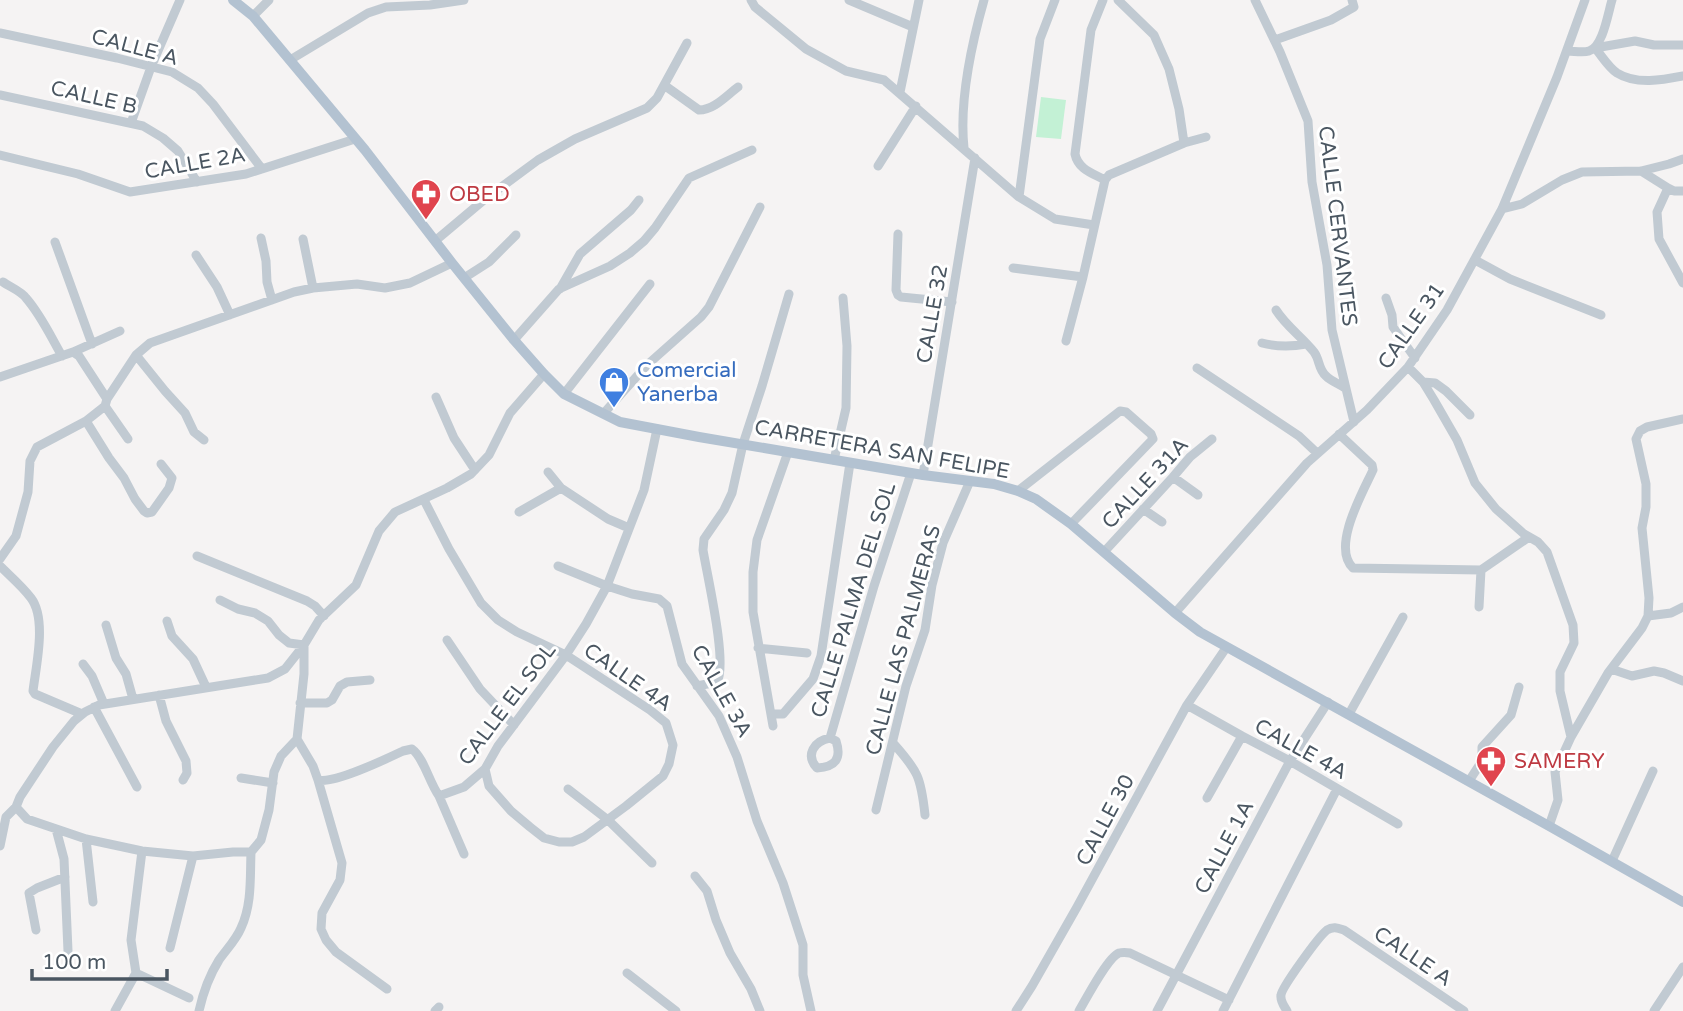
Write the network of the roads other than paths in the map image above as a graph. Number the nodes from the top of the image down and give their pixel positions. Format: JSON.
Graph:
{"nodes":[{"id":1,"x":180,"y":0,"type":"edge"},
{"id":2,"x":233,"y":0,"type":"edge"},
{"id":3,"x":269,"y":0,"type":"edge"},
{"id":4,"x":464,"y":0,"type":"edge"},
{"id":5,"x":751,"y":0,"type":"edge"},
{"id":6,"x":849,"y":0,"type":"edge"},
{"id":7,"x":919,"y":0,"type":"edge"},
{"id":8,"x":984,"y":0,"type":"edge"},
{"id":9,"x":1055,"y":0,"type":"edge"},
{"id":10,"x":1103,"y":0,"type":"edge"},
{"id":11,"x":1118,"y":0,"type":"edge"},
{"id":12,"x":1255,"y":0,"type":"edge"},
{"id":13,"x":1352,"y":0,"type":"edge"},
{"id":14,"x":1585,"y":0,"type":"edge"},
{"id":15,"x":1612,"y":0,"type":"edge"},
{"id":16,"x":253,"y":16,"type":"junction"},
{"id":17,"x":913,"y":27,"type":"junction"},
{"id":18,"x":0,"y":33,"type":"edge"},
{"id":19,"x":1275,"y":40,"type":"junction"},
{"id":20,"x":687,"y":43,"type":"dead end"},
{"id":21,"x":1683,"y":45,"type":"edge"},
{"id":22,"x":1595,"y":48,"type":"junction"},
{"id":23,"x":1567,"y":51,"type":"junction"},
{"id":24,"x":290,"y":60,"type":"junction"},
{"id":25,"x":151,"y":67,"type":"junction"},
{"id":26,"x":1683,"y":76,"type":"edge"},
{"id":27,"x":664,"y":85,"type":"junction"},
{"id":28,"x":738,"y":88,"type":"dead end"},
{"id":29,"x":901,"y":92,"type":"junction"},
{"id":30,"x":0,"y":95,"type":"edge"},
{"id":31,"x":916,"y":106,"type":"junction"},
{"id":32,"x":131,"y":123,"type":"junction"},
{"id":33,"x":1206,"y":137,"type":"dead end"},
{"id":34,"x":355,"y":139,"type":"junction"},
{"id":35,"x":1184,"y":143,"type":"junction"},
{"id":36,"x":964,"y":148,"type":"junction"},
{"id":37,"x":752,"y":150,"type":"dead end"},
{"id":38,"x":0,"y":155,"type":"edge"},
{"id":39,"x":975,"y":158,"type":"junction"},
{"id":40,"x":1683,"y":159,"type":"edge"},
{"id":41,"x":878,"y":166,"type":"dead end"},
{"id":42,"x":262,"y":169,"type":"junction"},
{"id":43,"x":1641,"y":171,"type":"junction"},
{"id":44,"x":1105,"y":180,"type":"junction"},
{"id":45,"x":197,"y":182,"type":"junction"},
{"id":46,"x":1668,"y":188,"type":"junction"},
{"id":47,"x":1683,"y":191,"type":"edge"},
{"id":48,"x":1019,"y":197,"type":"junction"},
{"id":49,"x":639,"y":200,"type":"dead end"},
{"id":50,"x":760,"y":207,"type":"dead end"},
{"id":51,"x":1502,"y":209,"type":"junction"},
{"id":52,"x":1094,"y":225,"type":"junction"},
{"id":53,"x":898,"y":234,"type":"dead end"},
{"id":54,"x":516,"y":235,"type":"dead end"},
{"id":55,"x":261,"y":238,"type":"dead end"},
{"id":56,"x":303,"y":239,"type":"dead end"},
{"id":57,"x":435,"y":241,"type":"junction"},
{"id":58,"x":55,"y":242,"type":"dead end"},
{"id":59,"x":197,"y":255,"type":"dead end"},
{"id":60,"x":1475,"y":260,"type":"junction"},
{"id":61,"x":452,"y":263,"type":"junction"},
{"id":62,"x":1013,"y":268,"type":"dead end"},
{"id":63,"x":1083,"y":277,"type":"junction"},
{"id":64,"x":464,"y":278,"type":"junction"},
{"id":65,"x":1682,"y":279,"type":"edge"},
{"id":66,"x":3,"y":282,"type":"dead end"},
{"id":67,"x":650,"y":284,"type":"dead end"},
{"id":68,"x":313,"y":288,"type":"junction"},
{"id":69,"x":559,"y":289,"type":"junction"},
{"id":70,"x":789,"y":294,"type":"dead end"},
{"id":71,"x":843,"y":298,"type":"dead end"},
{"id":72,"x":1386,"y":299,"type":"dead end"},
{"id":73,"x":272,"y":300,"type":"junction"},
{"id":74,"x":952,"y":302,"type":"junction"},
{"id":75,"x":1276,"y":310,"type":"dead end"},
{"id":76,"x":230,"y":314,"type":"junction"},
{"id":77,"x":1601,"y":314,"type":"dead end"},
{"id":78,"x":120,"y":331,"type":"dead end"},
{"id":79,"x":514,"y":340,"type":"junction"},
{"id":80,"x":1066,"y":341,"type":"dead end"},
{"id":81,"x":1262,"y":343,"type":"dead end"},
{"id":82,"x":92,"y":344,"type":"junction"},
{"id":83,"x":1306,"y":344,"type":"junction"},
{"id":84,"x":74,"y":352,"type":"junction"},
{"id":85,"x":136,"y":355,"type":"junction"},
{"id":86,"x":62,"y":356,"type":"junction"},
{"id":87,"x":1415,"y":358,"type":"junction"},
{"id":88,"x":1408,"y":367,"type":"junction"},
{"id":89,"x":1196,"y":368,"type":"dead end"},
{"id":90,"x":544,"y":374,"type":"junction"},
{"id":91,"x":0,"y":375,"type":"edge"},
{"id":92,"x":1423,"y":382,"type":"junction"},
{"id":93,"x":1345,"y":387,"type":"junction"},
{"id":94,"x":564,"y":394,"type":"junction"},
{"id":95,"x":436,"y":397,"type":"dead end"},
{"id":96,"x":106,"y":403,"type":"junction"},
{"id":97,"x":604,"y":414,"type":"junction"},
{"id":98,"x":1470,"y":415,"type":"dead end"},
{"id":99,"x":1683,"y":419,"type":"edge"},
{"id":100,"x":86,"y":421,"type":"junction"},
{"id":101,"x":1354,"y":422,"type":"junction"},
{"id":102,"x":657,"y":429,"type":"junction"},
{"id":103,"x":1339,"y":434,"type":"junction"},
{"id":104,"x":128,"y":439,"type":"dead end"},
{"id":105,"x":1212,"y":439,"type":"dead end"},
{"id":106,"x":204,"y":440,"type":"dead end"},
{"id":107,"x":743,"y":444,"type":"junction"},
{"id":108,"x":788,"y":452,"type":"junction"},
{"id":109,"x":1317,"y":453,"type":"junction"},
{"id":110,"x":834,"y":460,"type":"junction"},
{"id":111,"x":850,"y":463,"type":"junction"},
{"id":112,"x":161,"y":464,"type":"dead end"},
{"id":113,"x":475,"y":470,"type":"junction"},
{"id":114,"x":548,"y":472,"type":"dead end"},
{"id":115,"x":911,"y":473,"type":"junction"},
{"id":116,"x":923,"y":475,"type":"junction"},
{"id":117,"x":1173,"y":477,"type":"junction"},
{"id":118,"x":970,"y":481,"type":"junction"},
{"id":119,"x":561,"y":488,"type":"junction"},
{"id":120,"x":1018,"y":491,"type":"junction"},
{"id":121,"x":1198,"y":495,"type":"dead end"},
{"id":122,"x":424,"y":500,"type":"junction"},
{"id":123,"x":1143,"y":509,"type":"junction"},
{"id":124,"x":519,"y":512,"type":"dead end"},
{"id":125,"x":1162,"y":523,"type":"dead end"},
{"id":126,"x":1071,"y":524,"type":"junction"},
{"id":127,"x":629,"y":528,"type":"junction"},
{"id":128,"x":1529,"y":537,"type":"junction"},
{"id":129,"x":1104,"y":552,"type":"junction"},
{"id":130,"x":197,"y":556,"type":"dead end"},
{"id":131,"x":0,"y":559,"type":"edge"},
{"id":132,"x":0,"y":566,"type":"edge"},
{"id":133,"x":558,"y":566,"type":"dead end"},
{"id":134,"x":1482,"y":570,"type":"junction"},
{"id":135,"x":607,"y":586,"type":"junction"},
{"id":136,"x":220,"y":600,"type":"dead end"},
{"id":137,"x":1479,"y":607,"type":"dead end"},
{"id":138,"x":1683,"y":607,"type":"edge"},
{"id":139,"x":1175,"y":613,"type":"junction"},
{"id":140,"x":324,"y":616,"type":"junction"},
{"id":141,"x":1648,"y":616,"type":"junction"},
{"id":142,"x":1403,"y":617,"type":"dead end"},
{"id":143,"x":167,"y":621,"type":"dead end"},
{"id":144,"x":106,"y":625,"type":"dead end"},
{"id":145,"x":447,"y":640,"type":"dead end"},
{"id":146,"x":304,"y":645,"type":"junction"},
{"id":147,"x":758,"y":648,"type":"junction"},
{"id":148,"x":1226,"y":648,"type":"junction"},
{"id":149,"x":807,"y":653,"type":"dead end"},
{"id":150,"x":566,"y":655,"type":"junction"},
{"id":151,"x":83,"y":664,"type":"dead end"},
{"id":152,"x":1611,"y":669,"type":"junction"},
{"id":153,"x":370,"y":680,"type":"dead end"},
{"id":154,"x":1683,"y":681,"type":"edge"},
{"id":155,"x":697,"y":686,"type":"junction"},
{"id":156,"x":206,"y":687,"type":"junction"},
{"id":157,"x":1519,"y":687,"type":"dead end"},
{"id":158,"x":159,"y":695,"type":"junction"},
{"id":159,"x":133,"y":699,"type":"junction"},
{"id":160,"x":1328,"y":702,"type":"junction"},
{"id":161,"x":300,"y":703,"type":"junction"},
{"id":162,"x":1187,"y":705,"type":"junction"},
{"id":163,"x":99,"y":706,"type":"junction"},
{"id":164,"x":82,"y":714,"type":"junction"},
{"id":165,"x":772,"y":714,"type":"junction"},
{"id":166,"x":1349,"y":714,"type":"junction"},
{"id":167,"x":514,"y":725,"type":"junction"},
{"id":168,"x":773,"y":726,"type":"dead end"},
{"id":169,"x":1242,"y":736,"type":"junction"},
{"id":170,"x":1571,"y":737,"type":"junction"},
{"id":171,"x":297,"y":738,"type":"junction"},
{"id":172,"x":830,"y":738,"type":"dead end"},
{"id":173,"x":893,"y":743,"type":"junction"},
{"id":174,"x":1290,"y":761,"type":"junction"},
{"id":175,"x":485,"y":769,"type":"junction"},
{"id":176,"x":1653,"y":771,"type":"dead end"},
{"id":177,"x":241,"y":779,"type":"dead end"},
{"id":178,"x":183,"y":780,"type":"dead end"},
{"id":179,"x":318,"y":780,"type":"junction"},
{"id":180,"x":1469,"y":781,"type":"junction"},
{"id":181,"x":273,"y":783,"type":"junction"},
{"id":182,"x":137,"y":787,"type":"dead end"},
{"id":183,"x":568,"y":789,"type":"dead end"},
{"id":184,"x":1337,"y":789,"type":"junction"},
{"id":185,"x":439,"y":796,"type":"junction"},
{"id":186,"x":1207,"y":798,"type":"dead end"},
{"id":187,"x":16,"y":807,"type":"junction"},
{"id":188,"x":876,"y":810,"type":"dead end"},
{"id":189,"x":925,"y":815,"type":"dead end"},
{"id":190,"x":3,"y":818,"type":"edge"},
{"id":191,"x":608,"y":820,"type":"junction"},
{"id":192,"x":1398,"y":824,"type":"dead end"},
{"id":193,"x":1549,"y":826,"type":"junction"},
{"id":194,"x":56,"y":829,"type":"junction"},
{"id":195,"x":86,"y":839,"type":"junction"},
{"id":196,"x":0,"y":846,"type":"edge"},
{"id":197,"x":142,"y":851,"type":"junction"},
{"id":198,"x":251,"y":852,"type":"junction"},
{"id":199,"x":464,"y":854,"type":"dead end"},
{"id":200,"x":193,"y":856,"type":"junction"},
{"id":201,"x":1612,"y":861,"type":"junction"},
{"id":202,"x":652,"y":863,"type":"dead end"},
{"id":203,"x":695,"y":876,"type":"dead end"},
{"id":204,"x":65,"y":877,"type":"junction"},
{"id":205,"x":93,"y":902,"type":"dead end"},
{"id":206,"x":1683,"y":902,"type":"edge"},
{"id":207,"x":36,"y":930,"type":"dead end"},
{"id":208,"x":170,"y":948,"type":"dead end"},
{"id":209,"x":68,"y":951,"type":"dead end"},
{"id":210,"x":1683,"y":967,"type":"edge"},
{"id":211,"x":136,"y":972,"type":"junction"},
{"id":212,"x":627,"y":973,"type":"dead end"},
{"id":213,"x":1176,"y":976,"type":"junction"},
{"id":214,"x":387,"y":989,"type":"dead end"},
{"id":215,"x":190,"y":998,"type":"dead end"},
{"id":216,"x":1229,"y":1000,"type":"junction"},
{"id":217,"x":114,"y":1011,"type":"edge"},
{"id":218,"x":199,"y":1011,"type":"edge"},
{"id":219,"x":676,"y":1011,"type":"edge"},
{"id":220,"x":760,"y":1011,"type":"edge"},
{"id":221,"x":811,"y":1011,"type":"edge"},
{"id":222,"x":1016,"y":1011,"type":"edge"},
{"id":223,"x":1079,"y":1011,"type":"edge"},
{"id":224,"x":1157,"y":1011,"type":"edge"},
{"id":225,"x":1223,"y":1011,"type":"edge"},
{"id":226,"x":1287,"y":1011,"type":"edge"},
{"id":227,"x":1464,"y":1011,"type":"edge"},
{"id":228,"x":1654,"y":1011,"type":"edge"}],
"edges":[{"from":1,"to":25,"type":"street"},
{"from":2,"to":16,"type":"main road","name":"CARRETERA SAN FELIPE"},
{"from":3,"to":16,"type":"street"},
{"from":4,"to":24,"type":"street"},
{"from":5,"to":29,"type":"street"},
{"from":6,"to":17,"type":"street"},
{"from":7,"to":17,"type":"street"},
{"from":8,"to":36,"type":"street"},
{"from":9,"to":48,"type":"street"},
{"from":10,"to":44,"type":"street"},
{"from":11,"to":35,"type":"street"},
{"from":12,"to":19,"type":"street","name":"CALLE CERVANTES"},
{"from":13,"to":19,"type":"street"},
{"from":14,"to":23,"type":"street","name":"CALLE 31"},
{"from":15,"to":22,"type":"street"},
{"from":16,"to":24,"type":"main road","name":"CARRETERA SAN FELIPE"},
{"from":17,"to":29,"type":"street"},
{"from":18,"to":25,"type":"street","name":"CALLE A"},
{"from":19,"to":93,"type":"street","name":"CALLE CERVANTES"},
{"from":20,"to":27,"type":"street"},
{"from":21,"to":22,"type":"street"},
{"from":22,"to":23,"type":"street"},
{"from":22,"to":26,"type":"street"},
{"from":23,"to":51,"type":"street","name":"CALLE 31"},
{"from":24,"to":34,"type":"main road","name":"CARRETERA SAN FELIPE"},
{"from":25,"to":32,"type":"street"},
{"from":25,"to":42,"type":"street","name":"CALLE A"},
{"from":27,"to":28,"type":"street"},
{"from":27,"to":57,"type":"street"},
{"from":29,"to":31,"type":"street"},
{"from":30,"to":32,"type":"street","name":"CALLE B"},
{"from":31,"to":36,"type":"street"},
{"from":31,"to":41,"type":"street"},
{"from":32,"to":45,"type":"street","name":"CALLE B"},
{"from":33,"to":35,"type":"street"},
{"from":34,"to":42,"type":"street","name":"CALLE 2A"},
{"from":34,"to":57,"type":"main road","name":"CARRETERA SAN FELIPE"},
{"from":35,"to":44,"type":"street"},
{"from":36,"to":39,"type":"street"},
{"from":37,"to":69,"type":"street"},
{"from":38,"to":45,"type":"street","name":"CALLE 2A"},
{"from":39,"to":48,"type":"street"},
{"from":39,"to":74,"type":"street","name":"CALLE 32"},
{"from":40,"to":43,"type":"street"},
{"from":42,"to":45,"type":"street","name":"CALLE 2A"},
{"from":43,"to":46,"type":"street"},
{"from":43,"to":51,"type":"street"},
{"from":44,"to":52,"type":"street"},
{"from":46,"to":47,"type":"street"},
{"from":46,"to":65,"type":"street"},
{"from":48,"to":52,"type":"street"},
{"from":49,"to":69,"type":"street"},
{"from":50,"to":97,"type":"street"},
{"from":51,"to":60,"type":"street","name":"CALLE 31"},
{"from":52,"to":63,"type":"street"},
{"from":53,"to":74,"type":"street"},
{"from":54,"to":64,"type":"street"},
{"from":55,"to":73,"type":"street"},
{"from":56,"to":68,"type":"street"},
{"from":57,"to":61,"type":"main road","name":"CARRETERA SAN FELIPE"},
{"from":58,"to":82,"type":"street"},
{"from":59,"to":76,"type":"street"},
{"from":60,"to":77,"type":"street"},
{"from":60,"to":87,"type":"street","name":"CALLE 31"},
{"from":61,"to":64,"type":"main road","name":"CARRETERA SAN FELIPE"},
{"from":61,"to":68,"type":"street"},
{"from":62,"to":63,"type":"street"},
{"from":63,"to":80,"type":"street"},
{"from":64,"to":79,"type":"main road","name":"CARRETERA SAN FELIPE"},
{"from":66,"to":86,"type":"street"},
{"from":67,"to":94,"type":"street"},
{"from":68,"to":73,"type":"street"},
{"from":69,"to":79,"type":"street"},
{"from":70,"to":107,"type":"street"},
{"from":71,"to":110,"type":"street"},
{"from":72,"to":87,"type":"street"},
{"from":73,"to":76,"type":"street"},
{"from":74,"to":116,"type":"street","name":"CALLE 32"},
{"from":75,"to":83,"type":"street"},
{"from":76,"to":85,"type":"street"},
{"from":78,"to":82,"type":"street"},
{"from":79,"to":90,"type":"main road","name":"CARRETERA SAN FELIPE"},
{"from":81,"to":83,"type":"street"},
{"from":82,"to":84,"type":"street"},
{"from":83,"to":93,"type":"street"},
{"from":84,"to":86,"type":"street"},
{"from":84,"to":96,"type":"street"},
{"from":85,"to":96,"type":"street"},
{"from":85,"to":106,"type":"street"},
{"from":86,"to":91,"type":"street"},
{"from":87,"to":88,"type":"street","name":"CALLE 31"},
{"from":88,"to":92,"type":"street"},
{"from":88,"to":101,"type":"street","name":"CALLE 31"},
{"from":89,"to":109,"type":"street"},
{"from":90,"to":94,"type":"main road","name":"CARRETERA SAN FELIPE"},
{"from":90,"to":113,"type":"street"},
{"from":92,"to":98,"type":"street"},
{"from":92,"to":128,"type":"street"},
{"from":93,"to":101,"type":"street","name":"CALLE CERVANTES"},
{"from":94,"to":97,"type":"main road","name":"CARRETERA SAN FELIPE"},
{"from":95,"to":113,"type":"street"},
{"from":96,"to":100,"type":"street"},
{"from":96,"to":104,"type":"street"},
{"from":97,"to":102,"type":"main road","name":"CARRETERA SAN FELIPE"},
{"from":99,"to":141,"type":"street"},
{"from":100,"to":112,"type":"street"},
{"from":100,"to":131,"type":"street"},
{"from":101,"to":103,"type":"street","name":"CALLE 31"},
{"from":102,"to":107,"type":"main road","name":"CARRETERA SAN FELIPE"},
{"from":102,"to":127,"type":"street","name":"CALLE EL SOL"},
{"from":103,"to":109,"type":"street","name":"CALLE 31"},
{"from":103,"to":134,"type":"street"},
{"from":105,"to":117,"type":"street","name":"CALLE 31A"},
{"from":107,"to":108,"type":"main road","name":"CARRETERA SAN FELIPE"},
{"from":107,"to":155,"type":"street"},
{"from":108,"to":110,"type":"main road","name":"CARRETERA SAN FELIPE"},
{"from":108,"to":147,"type":"street"},
{"from":109,"to":139,"type":"street","name":"CALLE 31"},
{"from":110,"to":111,"type":"main road","name":"CARRETERA SAN FELIPE"},
{"from":111,"to":115,"type":"main road","name":"CARRETERA SAN FELIPE"},
{"from":111,"to":165,"type":"street"},
{"from":113,"to":122,"type":"street"},
{"from":114,"to":119,"type":"street"},
{"from":115,"to":116,"type":"main road","name":"CARRETERA SAN FELIPE"},
{"from":115,"to":172,"type":"street","name":"CALLE PALMA DEL SOL"},
{"from":116,"to":118,"type":"main road","name":"CARRETERA SAN FELIPE"},
{"from":117,"to":121,"type":"street"},
{"from":117,"to":123,"type":"street","name":"CALLE 31A"},
{"from":118,"to":120,"type":"main road","name":"CARRETERA SAN FELIPE"},
{"from":118,"to":173,"type":"street","name":"CALLE LAS PALMERAS"},
{"from":119,"to":124,"type":"street"},
{"from":119,"to":127,"type":"street"},
{"from":120,"to":126,"type":"main road","name":"CARRETERA SAN FELIPE"},
{"from":120,"to":126,"type":"street"},
{"from":122,"to":140,"type":"street"},
{"from":122,"to":150,"type":"street","name":"CALLE 4A"},
{"from":123,"to":125,"type":"street"},
{"from":123,"to":129,"type":"street","name":"CALLE 31A"},
{"from":126,"to":129,"type":"main road","name":"CARRETERA SAN FELIPE"},
{"from":127,"to":135,"type":"street","name":"CALLE EL SOL"},
{"from":128,"to":134,"type":"street"},
{"from":128,"to":170,"type":"street"},
{"from":129,"to":139,"type":"main road","name":"CARRETERA SAN FELIPE"},
{"from":130,"to":140,"type":"street"},
{"from":132,"to":164,"type":"street"},
{"from":133,"to":135,"type":"street","name":"CALLE 3A"},
{"from":134,"to":137,"type":"street"},
{"from":135,"to":150,"type":"street","name":"CALLE EL SOL"},
{"from":135,"to":155,"type":"street","name":"CALLE 3A"},
{"from":136,"to":146,"type":"street"},
{"from":138,"to":141,"type":"street"},
{"from":139,"to":148,"type":"main road","name":"CARRETERA SAN FELIPE"},
{"from":140,"to":146,"type":"street"},
{"from":141,"to":152,"type":"street"},
{"from":142,"to":166,"type":"street"},
{"from":143,"to":156,"type":"street"},
{"from":144,"to":159,"type":"street"},
{"from":145,"to":167,"type":"street"},
{"from":146,"to":156,"type":"street"},
{"from":146,"to":161,"type":"street"},
{"from":147,"to":149,"type":"street"},
{"from":147,"to":165,"type":"street"},
{"from":148,"to":160,"type":"main road","name":"CARRETERA SAN FELIPE"},
{"from":148,"to":162,"type":"street","name":"CALLE 30"},
{"from":150,"to":167,"type":"street","name":"CALLE EL SOL"},
{"from":150,"to":191,"type":"street","name":"CALLE 4A"},
{"from":151,"to":163,"type":"street"},
{"from":152,"to":154,"type":"street"},
{"from":152,"to":170,"type":"street"},
{"from":153,"to":161,"type":"street"},
{"from":155,"to":221,"type":"street","name":"CALLE 3A"},
{"from":156,"to":158,"type":"street"},
{"from":157,"to":180,"type":"street"},
{"from":158,"to":159,"type":"street"},
{"from":158,"to":178,"type":"street"},
{"from":159,"to":163,"type":"street"},
{"from":160,"to":166,"type":"main road","name":"CARRETERA SAN FELIPE"},
{"from":160,"to":174,"type":"street","name":"CALLE 1A"},
{"from":161,"to":171,"type":"street"},
{"from":162,"to":169,"type":"street","name":"CALLE 4A"},
{"from":162,"to":222,"type":"street","name":"CALLE 30"},
{"from":163,"to":164,"type":"street"},
{"from":163,"to":182,"type":"street"},
{"from":164,"to":187,"type":"street"},
{"from":165,"to":168,"type":"street"},
{"from":166,"to":180,"type":"main road","name":"CARRETERA SAN FELIPE"},
{"from":167,"to":175,"type":"street","name":"CALLE EL SOL"},
{"from":169,"to":174,"type":"street","name":"CALLE 4A"},
{"from":169,"to":186,"type":"street"},
{"from":170,"to":193,"type":"street"},
{"from":171,"to":179,"type":"street"},
{"from":171,"to":181,"type":"street"},
{"from":173,"to":188,"type":"street","name":"CALLE LAS PALMERAS"},
{"from":173,"to":189,"type":"street"},
{"from":174,"to":184,"type":"street","name":"CALLE 4A"},
{"from":174,"to":213,"type":"street","name":"CALLE 1A"},
{"from":175,"to":185,"type":"street","name":"CALLE EL SOL"},
{"from":175,"to":191,"type":"street"},
{"from":176,"to":201,"type":"street"},
{"from":177,"to":181,"type":"street"},
{"from":179,"to":185,"type":"street"},
{"from":179,"to":214,"type":"street"},
{"from":180,"to":193,"type":"main road","name":"CARRETERA SAN FELIPE"},
{"from":181,"to":198,"type":"street"},
{"from":183,"to":191,"type":"street"},
{"from":184,"to":192,"type":"street","name":"CALLE 4A"},
{"from":184,"to":216,"type":"street"},
{"from":185,"to":199,"type":"street"},
{"from":187,"to":190,"type":"street"},
{"from":187,"to":194,"type":"street"},
{"from":190,"to":196,"type":"street"},
{"from":191,"to":202,"type":"street"},
{"from":193,"to":201,"type":"main road","name":"CARRETERA SAN FELIPE"},
{"from":194,"to":195,"type":"street"},
{"from":194,"to":204,"type":"street"},
{"from":195,"to":197,"type":"street"},
{"from":195,"to":205,"type":"street"},
{"from":197,"to":200,"type":"street"},
{"from":197,"to":211,"type":"street"},
{"from":198,"to":200,"type":"street"},
{"from":198,"to":218,"type":"street"},
{"from":200,"to":208,"type":"street"},
{"from":201,"to":206,"type":"main road","name":"CARRETERA SAN FELIPE"},
{"from":203,"to":220,"type":"street"},
{"from":204,"to":207,"type":"street"},
{"from":204,"to":209,"type":"street"},
{"from":210,"to":228,"type":"street"},
{"from":211,"to":215,"type":"street"},
{"from":211,"to":217,"type":"street"},
{"from":212,"to":219,"type":"street"},
{"from":213,"to":216,"type":"street"},
{"from":213,"to":223,"type":"street"},
{"from":213,"to":224,"type":"street","name":"CALLE 1A"},
{"from":216,"to":225,"type":"street"},
{"from":226,"to":227,"type":"street","name":"CALLE A"}]}
